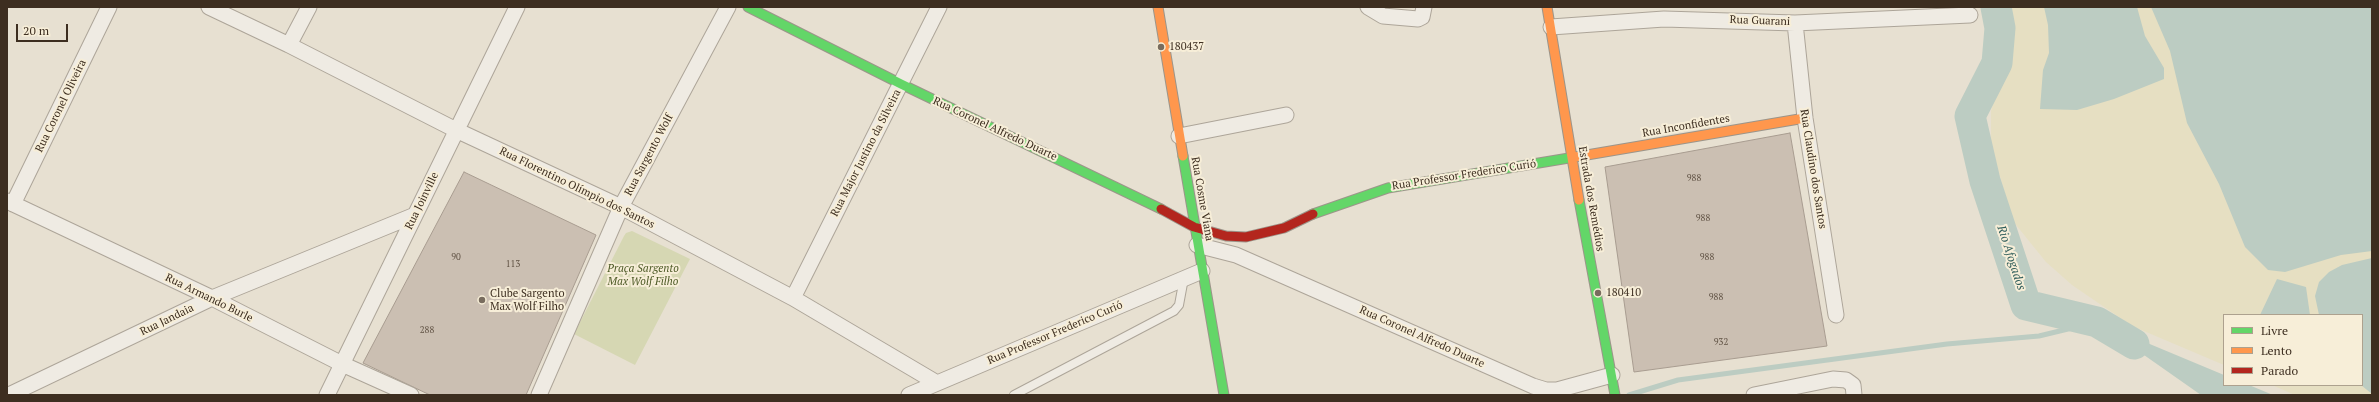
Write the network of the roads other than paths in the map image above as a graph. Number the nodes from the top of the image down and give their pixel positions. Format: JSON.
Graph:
{"nodes":[{"id":1,"x":109,"y":7,"type":"edge"},
{"id":2,"x":209,"y":7,"type":"edge"},
{"id":3,"x":309,"y":7,"type":"edge"},
{"id":4,"x":517,"y":7,"type":"edge"},
{"id":5,"x":728,"y":7,"type":"edge"},
{"id":6,"x":748,"y":7,"type":"edge"},
{"id":7,"x":939,"y":7,"type":"edge"},
{"id":8,"x":1158,"y":7,"type":"edge"},
{"id":9,"x":1368,"y":7,"type":"edge"},
{"id":10,"x":1547,"y":7,"type":"edge"},
{"id":11,"x":1424,"y":10,"type":"edge"},
{"id":12,"x":1970,"y":15,"type":"dead end"},
{"id":13,"x":1795,"y":23,"type":"junction"},
{"id":14,"x":1551,"y":27,"type":"junction"},
{"id":15,"x":289,"y":45,"type":"junction"},
{"id":16,"x":901,"y":84,"type":"junction"},
{"id":17,"x":1286,"y":115,"type":"dead end"},
{"id":18,"x":1805,"y":118,"type":"junction"},
{"id":19,"x":456,"y":130,"type":"junction"},
{"id":20,"x":1179,"y":136,"type":"junction"},
{"id":21,"x":1571,"y":158,"type":"junction"},
{"id":22,"x":10,"y":203,"type":"edge"},
{"id":23,"x":621,"y":207,"type":"junction"},
{"id":24,"x":415,"y":215,"type":"junction"},
{"id":25,"x":1194,"y":227,"type":"junction"},
{"id":26,"x":1246,"y":237,"type":"joint"},
{"id":27,"x":1198,"y":245,"type":"junction"},
{"id":28,"x":1202,"y":271,"type":"junction"},
{"id":29,"x":1184,"y":278,"type":"junction"},
{"id":30,"x":212,"y":298,"type":"junction"},
{"id":31,"x":793,"y":298,"type":"junction"},
{"id":32,"x":1836,"y":314,"type":"dead end"},
{"id":33,"x":342,"y":364,"type":"junction"},
{"id":34,"x":937,"y":383,"type":"junction"},
{"id":35,"x":1613,"y":386,"type":"edge"},
{"id":36,"x":9,"y":395,"type":"edge"},
{"id":37,"x":327,"y":395,"type":"edge"},
{"id":38,"x":411,"y":395,"type":"edge"},
{"id":39,"x":539,"y":395,"type":"edge"},
{"id":40,"x":909,"y":395,"type":"edge"},
{"id":41,"x":1014,"y":395,"type":"edge"},
{"id":42,"x":1224,"y":395,"type":"edge"},
{"id":43,"x":1754,"y":395,"type":"edge"},
{"id":44,"x":1854,"y":395,"type":"edge"}],
"edges":[{"from":1,"to":22,"type":"street","name":"Rua Coronel Oliveira"},
{"from":2,"to":15,"type":"street","name":"Rua Florentino Olímpio dos Santos"},
{"from":3,"to":15,"type":"street"},
{"from":4,"to":19,"type":"street","name":"Rua Joinville"},
{"from":5,"to":23,"type":"street","name":"Rua Sargento Wolf"},
{"from":6,"to":16,"type":"street","name":"Rua Coronel Alfredo Duarte"},
{"from":7,"to":16,"type":"street","name":"Rua Major Justino da Silveira"},
{"from":8,"to":20,"type":"street","name":"Rua Cosme Viana"},
{"from":9,"to":11,"type":"street"},
{"from":10,"to":14,"type":"street","name":"Estrada dos Remédios"},
{"from":12,"to":13,"type":"street","name":"Rua Guarani"},
{"from":13,"to":14,"type":"street","name":"Rua Guarani"},
{"from":13,"to":18,"type":"street","name":"Rua Claudino dos Santos"},
{"from":14,"to":21,"type":"street","name":"Estrada dos Remédios"},
{"from":15,"to":19,"type":"street","name":"Rua Florentino Olímpio dos Santos"},
{"from":16,"to":25,"type":"street","name":"Rua Coronel Alfredo Duarte"},
{"from":16,"to":31,"type":"street","name":"Rua Major Justino da Silveira"},
{"from":17,"to":20,"type":"street"},
{"from":18,"to":21,"type":"street","name":"Rua Inconfidentes"},
{"from":18,"to":32,"type":"street","name":"Rua Claudino dos Santos"},
{"from":19,"to":23,"type":"street","name":"Rua Florentino Olímpio dos Santos"},
{"from":19,"to":24,"type":"street","name":"Rua Joinville"},
{"from":20,"to":25,"type":"street","name":"Rua Cosme Viana"},
{"from":21,"to":26,"type":"street","name":"Rua Professor Frederico Curió"},
{"from":21,"to":35,"type":"street","name":"Estrada dos Remédios"},
{"from":22,"to":30,"type":"street","name":"Rua Armando Burle"},
{"from":23,"to":31,"type":"street","name":"Rua Florentino Olímpio dos Santos"},
{"from":23,"to":39,"type":"street","name":"Rua Sargento Wolf"},
{"from":24,"to":30,"type":"street","name":"Rua Jandaia"},
{"from":24,"to":33,"type":"street","name":"Rua Joinville"},
{"from":25,"to":26,"type":"street","name":"Rua Coronel Alfredo Duarte"},
{"from":25,"to":27,"type":"street","name":"Rua Cosme Viana"},
{"from":27,"to":28,"type":"street","name":"Rua Cosme Viana"},
{"from":27,"to":35,"type":"street","name":"Rua Coronel Alfredo Duarte"},
{"from":28,"to":29,"type":"street","name":"Rua Professor Frederico Curió"},
{"from":28,"to":42,"type":"street","name":"Rua Cosme Viana"},
{"from":29,"to":34,"type":"street","name":"Rua Professor Frederico Curió"},
{"from":29,"to":41,"type":"lane"},
{"from":30,"to":33,"type":"street","name":"Rua Armando Burle"},
{"from":30,"to":36,"type":"street","name":"Rua Jandaia"},
{"from":31,"to":34,"type":"street","name":"Rua Florentino Olímpio dos Santos"},
{"from":33,"to":37,"type":"street","name":"Rua Joinville"},
{"from":33,"to":38,"type":"street","name":"Rua Armando Burle"},
{"from":34,"to":40,"type":"street","name":"Rua Professor Frederico Curió"},
{"from":43,"to":44,"type":"street"}]}
